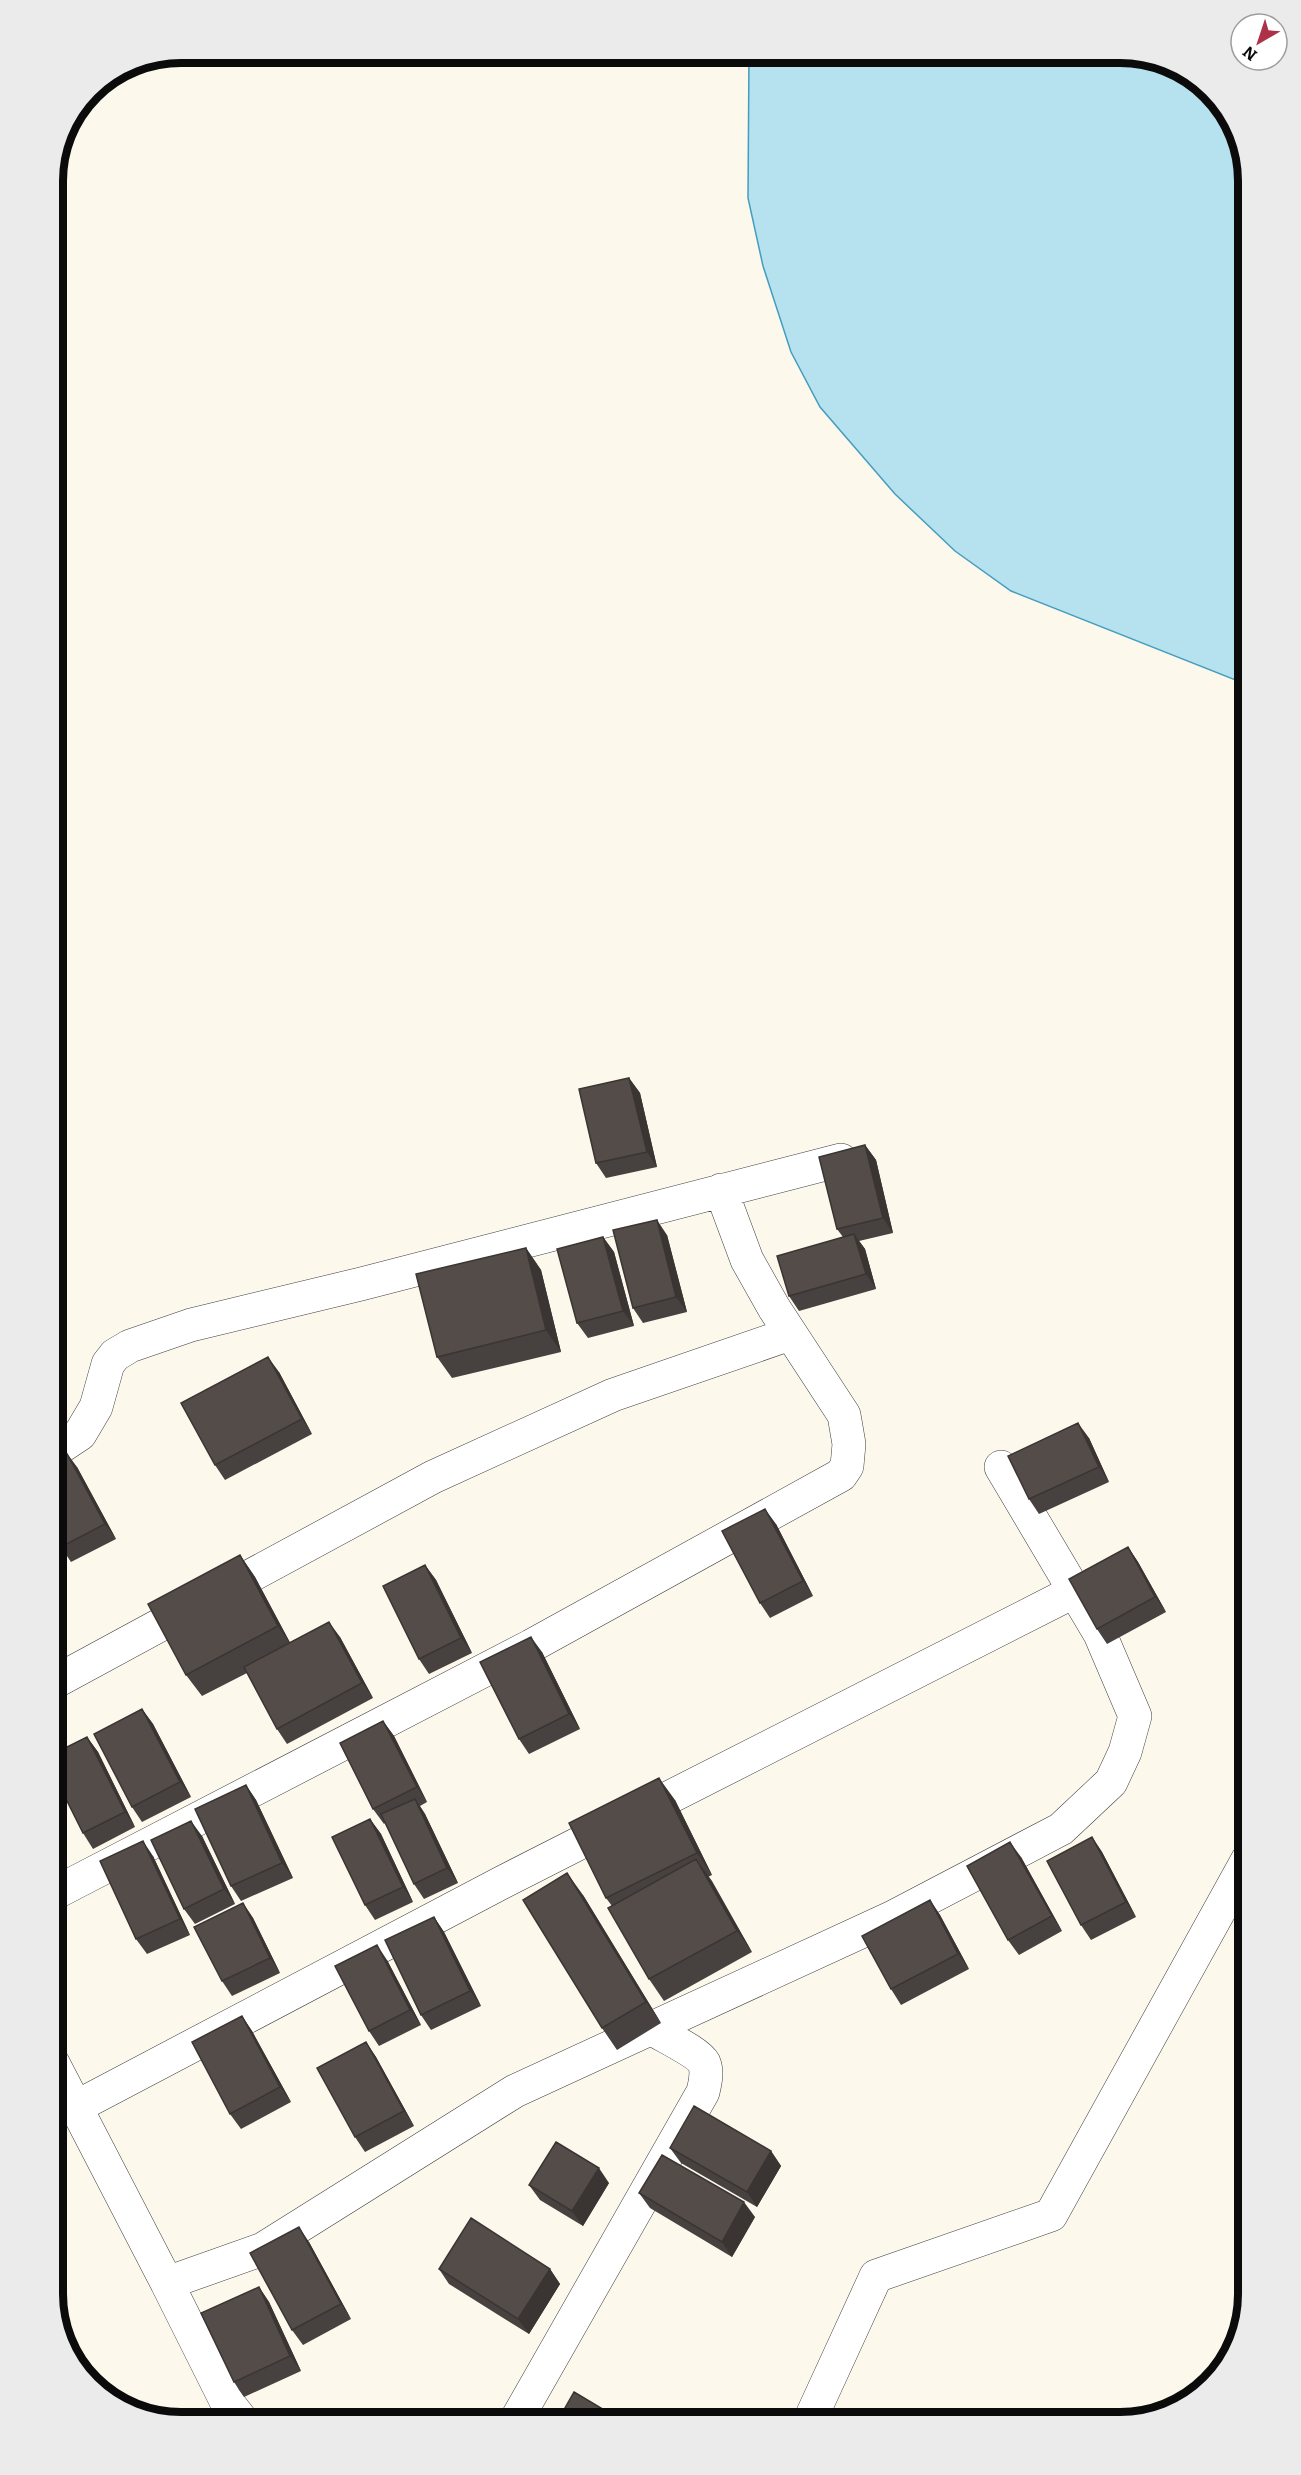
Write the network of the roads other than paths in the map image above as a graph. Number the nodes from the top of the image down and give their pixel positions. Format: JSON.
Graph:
{"nodes":[{"id":1,"x":841,"y":1160,"type":"edge"},
{"id":2,"x":721,"y":1190,"type":"junction"},
{"id":3,"x":790,"y":1334,"type":"junction"},
{"id":4,"x":63,"y":1445,"type":"edge"},
{"id":5,"x":1001,"y":1467,"type":"dead end"},
{"id":6,"x":1075,"y":1591,"type":"junction"},
{"id":7,"x":63,"y":1677,"type":"edge"},
{"id":8,"x":1238,"y":1877,"type":"edge"},
{"id":9,"x":63,"y":1888,"type":"edge"},
{"id":10,"x":651,"y":2028,"type":"junction"},
{"id":11,"x":63,"y":2084,"type":"edge"},
{"id":12,"x":76,"y":2107,"type":"junction"},
{"id":13,"x":167,"y":2283,"type":"junction"},
{"id":14,"x":235,"y":2412,"type":"edge"},
{"id":15,"x":521,"y":2412,"type":"edge"},
{"id":16,"x":814,"y":2412,"type":"edge"}],
"edges":[{"from":1,"to":2,"type":"street"},
{"from":2,"to":3,"type":"street"},
{"from":2,"to":4,"type":"street"},
{"from":3,"to":7,"type":"street"},
{"from":3,"to":9,"type":"street"},
{"from":5,"to":6,"type":"street"},
{"from":6,"to":10,"type":"street"},
{"from":6,"to":12,"type":"street"},
{"from":8,"to":16,"type":"street"},
{"from":10,"to":13,"type":"street"},
{"from":10,"to":15,"type":"street"},
{"from":11,"to":12,"type":"street"},
{"from":12,"to":13,"type":"street"},
{"from":13,"to":14,"type":"street"}]}
